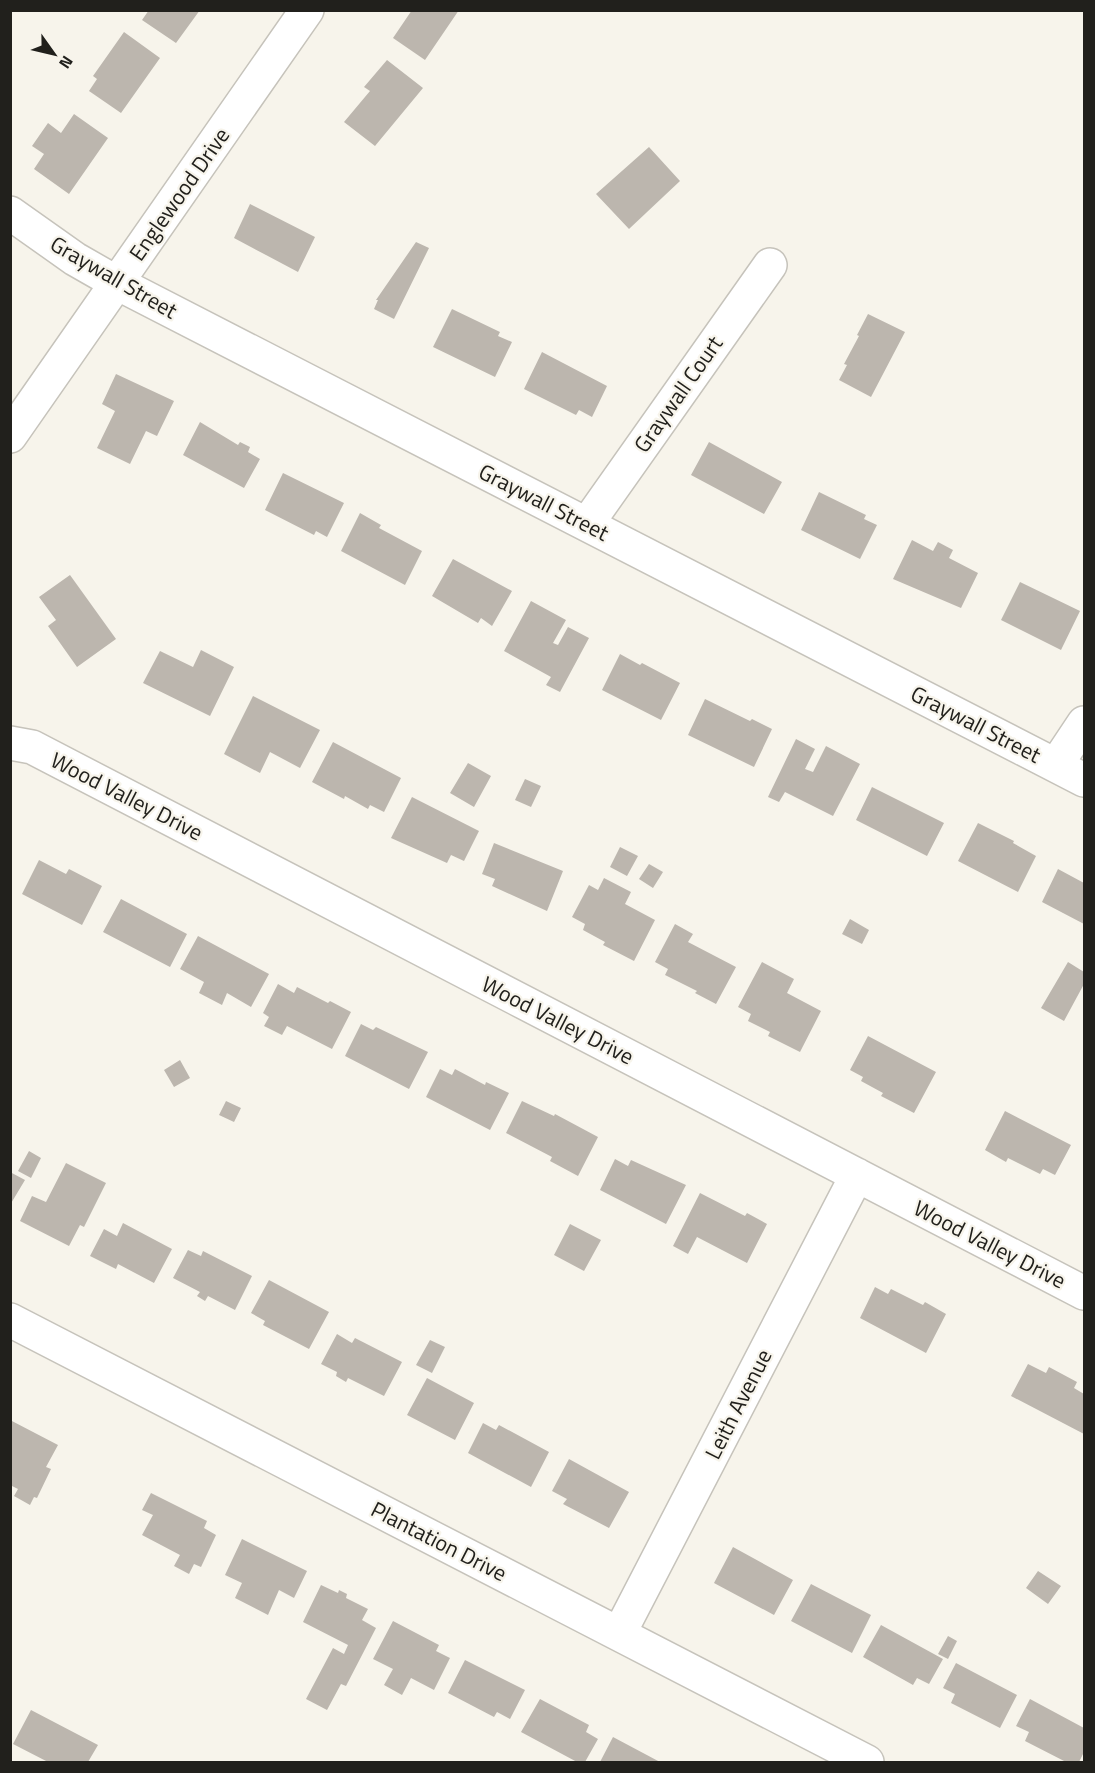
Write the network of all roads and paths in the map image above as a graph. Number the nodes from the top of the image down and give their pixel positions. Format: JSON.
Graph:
{"nodes":[{"id":1,"x":307,"y":10,"type":"edge"},
{"id":2,"x":10,"y":213,"type":"edge"},
{"id":3,"x":770,"y":265,"type":"dead end"},
{"id":4,"x":117,"y":283,"type":"junction"},
{"id":5,"x":32,"y":404,"type":"junction"},
{"id":6,"x":10,"y":436,"type":"edge"},
{"id":7,"x":10,"y":442,"type":"edge"},
{"id":8,"x":587,"y":524,"type":"junction"},
{"id":9,"x":1084,"y":723,"type":"edge"},
{"id":10,"x":18,"y":738,"type":"edge"},
{"id":11,"x":1056,"y":765,"type":"junction"},
{"id":12,"x":1084,"y":780,"type":"edge"},
{"id":13,"x":857,"y":1175,"type":"junction"},
{"id":14,"x":1084,"y":1293,"type":"edge"},
{"id":15,"x":10,"y":1320,"type":"edge"},
{"id":16,"x":619,"y":1634,"type":"junction"},
{"id":17,"x":867,"y":1762,"type":"edge"}],
"edges":[{"from":1,"to":4,"type":"street","name":"Englewood Drive"},
{"from":2,"to":4,"type":"street","name":"Graywall Street"},
{"from":3,"to":8,"type":"street","name":"Graywall Court"},
{"from":4,"to":5,"type":"street","name":"Englewood Drive"},
{"from":4,"to":8,"type":"street","name":"Graywall Street"},
{"from":5,"to":6,"type":"street","name":"Englewood Drive"},
{"from":5,"to":7,"type":"street"},
{"from":8,"to":11,"type":"street","name":"Graywall Street"},
{"from":9,"to":11,"type":"street"},
{"from":10,"to":13,"type":"street","name":"Wood Valley Drive"},
{"from":11,"to":12,"type":"street","name":"Graywall Street"},
{"from":13,"to":14,"type":"street","name":"Wood Valley Drive"},
{"from":13,"to":16,"type":"street","name":"Leith Avenue"},
{"from":15,"to":16,"type":"street","name":"Plantation Drive"},
{"from":16,"to":17,"type":"street","name":"Plantation Drive"}]}
